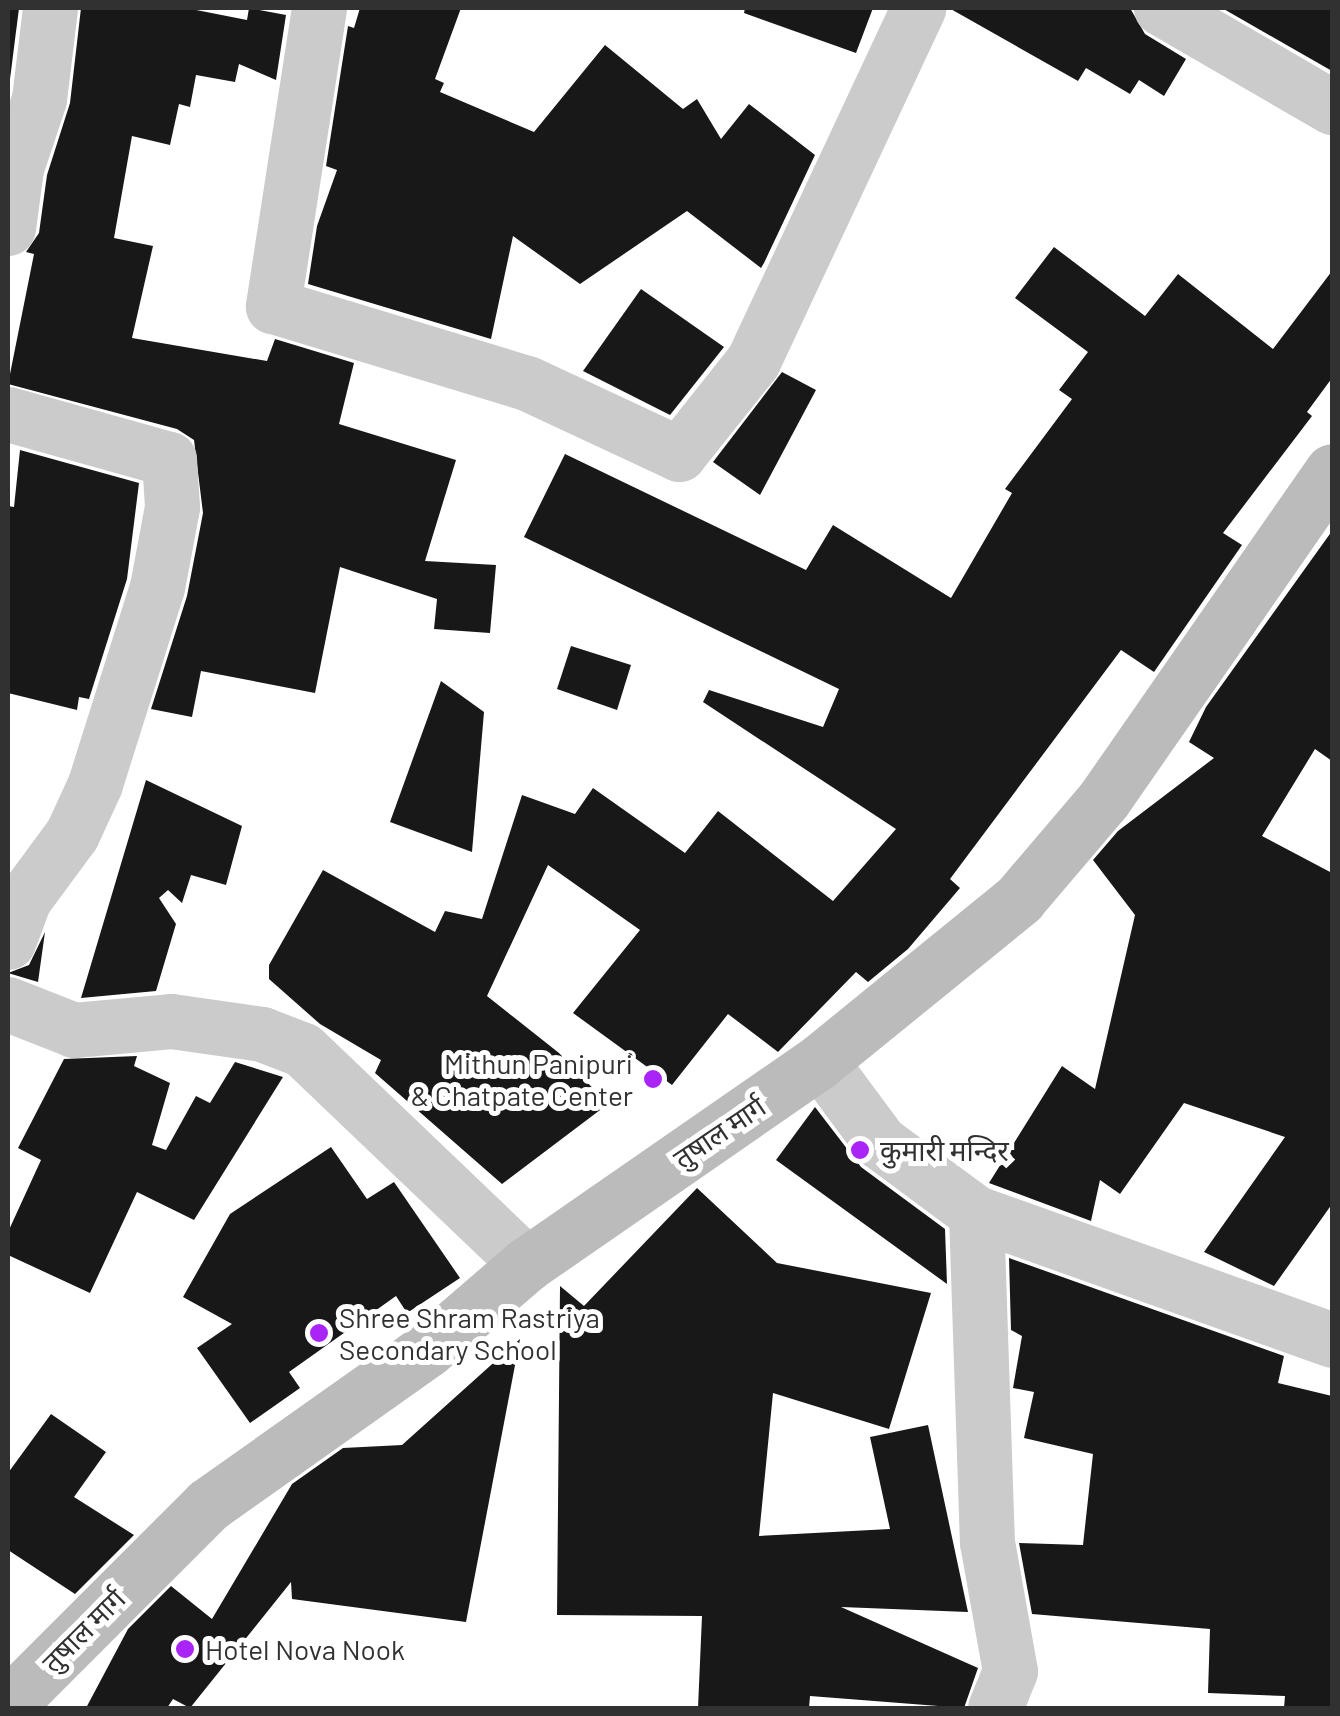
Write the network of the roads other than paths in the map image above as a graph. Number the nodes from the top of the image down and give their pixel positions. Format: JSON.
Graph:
{"nodes":[{"id":1,"x":50,"y":8,"type":"edge"},
{"id":2,"x":319,"y":8,"type":"edge"},
{"id":3,"x":918,"y":8,"type":"edge"},
{"id":4,"x":1160,"y":8,"type":"edge"},
{"id":5,"x":1332,"y":107,"type":"edge"},
{"id":6,"x":8,"y":228,"type":"edge"},
{"id":7,"x":8,"y":414,"type":"edge"},
{"id":8,"x":1332,"y":472,"type":"edge"},
{"id":9,"x":8,"y":942,"type":"edge"},
{"id":10,"x":8,"y":1004,"type":"edge"},
{"id":11,"x":820,"y":1061,"type":"junction"},
{"id":12,"x":976,"y":1214,"type":"junction"},
{"id":13,"x":528,"y":1264,"type":"junction"},
{"id":14,"x":1332,"y":1340,"type":"edge"},
{"id":15,"x":19,"y":1698,"type":"edge"},
{"id":16,"x":994,"y":1708,"type":"edge"}],
"edges":[{"from":1,"to":6,"type":"street"},
{"from":2,"to":3,"type":"street"},
{"from":4,"to":5,"type":"street"},
{"from":7,"to":9,"type":"street"},
{"from":8,"to":11,"type":"street","name":"तुषाल मार्ग"},
{"from":10,"to":13,"type":"street"},
{"from":11,"to":12,"type":"street"},
{"from":11,"to":13,"type":"street","name":"तुषाल मार्ग"},
{"from":12,"to":14,"type":"street"},
{"from":12,"to":16,"type":"street"},
{"from":13,"to":15,"type":"street","name":"तुषाल मार्ग"}]}
